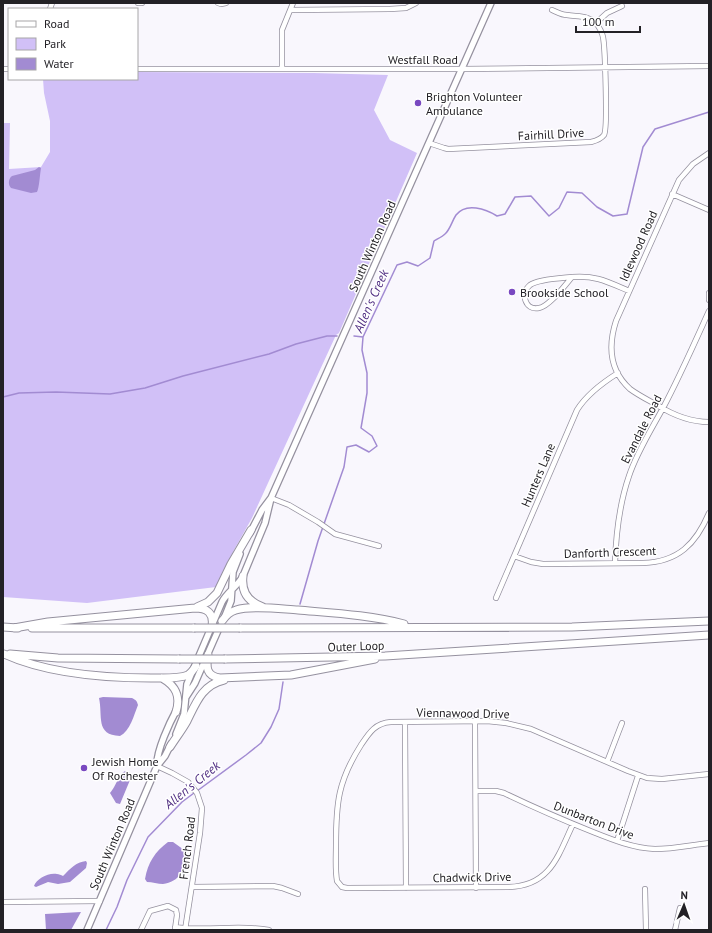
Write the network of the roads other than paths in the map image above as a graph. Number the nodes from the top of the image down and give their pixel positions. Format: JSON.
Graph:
{"nodes":[{"id":1,"x":138,"y":3,"type":"edge"},
{"id":2,"x":142,"y":3,"type":"edge"},
{"id":3,"x":218,"y":3,"type":"edge"},
{"id":4,"x":226,"y":3,"type":"edge"},
{"id":5,"x":293,"y":3,"type":"edge"},
{"id":6,"x":416,"y":3,"type":"edge"},
{"id":7,"x":491,"y":3,"type":"edge"},
{"id":8,"x":622,"y":6,"type":"dead end"},
{"id":9,"x":290,"y":10,"type":"junction"},
{"id":10,"x":552,"y":10,"type":"dead end"},
{"id":11,"x":596,"y":23,"type":"junction"},
{"id":12,"x":709,"y":66,"type":"edge"},
{"id":13,"x":282,"y":68,"type":"junction"},
{"id":14,"x":605,"y":68,"type":"junction"},
{"id":15,"x":138,"y":69,"type":"edge"},
{"id":16,"x":461,"y":69,"type":"junction"},
{"id":17,"x":430,"y":143,"type":"junction"},
{"id":18,"x":709,"y":153,"type":"edge"},
{"id":19,"x":672,"y":194,"type":"junction"},
{"id":20,"x":709,"y":210,"type":"edge"},
{"id":21,"x":572,"y":277,"type":"junction"},
{"id":22,"x":629,"y":291,"type":"junction"},
{"id":23,"x":709,"y":293,"type":"edge"},
{"id":24,"x":709,"y":300,"type":"edge"},
{"id":25,"x":709,"y":311,"type":"edge"},
{"id":26,"x":618,"y":373,"type":"junction"},
{"id":27,"x":663,"y":409,"type":"junction"},
{"id":28,"x":709,"y":422,"type":"edge"},
{"id":29,"x":272,"y":498,"type":"junction"},
{"id":30,"x":709,"y":513,"type":"edge"},
{"id":31,"x":707,"y":521,"type":"edge"},
{"id":32,"x":251,"y":530,"type":"junction"},
{"id":33,"x":379,"y":546,"type":"dead end"},
{"id":34,"x":514,"y":556,"type":"junction"},
{"id":35,"x":614,"y":563,"type":"junction"},
{"id":36,"x":243,"y":576,"type":"junction"},
{"id":37,"x":232,"y":590,"type":"junction"},
{"id":38,"x":496,"y":598,"type":"dead end"},
{"id":39,"x":195,"y":608,"type":"junction"},
{"id":40,"x":275,"y":609,"type":"junction"},
{"id":41,"x":222,"y":621,"type":"junction"},
{"id":42,"x":709,"y":621,"type":"edge"},
{"id":43,"x":212,"y":626,"type":"junction"},
{"id":44,"x":3,"y":627,"type":"edge"},
{"id":45,"x":412,"y":627,"type":"junction"},
{"id":46,"x":14,"y":628,"type":"junction"},
{"id":47,"x":709,"y":635,"type":"edge"},
{"id":48,"x":3,"y":654,"type":"edge"},
{"id":49,"x":208,"y":655,"type":"junction"},
{"id":50,"x":385,"y":656,"type":"junction"},
{"id":51,"x":196,"y":666,"type":"junction"},
{"id":52,"x":161,"y":678,"type":"junction"},
{"id":53,"x":236,"y":678,"type":"junction"},
{"id":54,"x":185,"y":697,"type":"junction"},
{"id":55,"x":176,"y":712,"type":"junction"},
{"id":56,"x":405,"y":722,"type":"junction"},
{"id":57,"x":475,"y":722,"type":"junction"},
{"id":58,"x":622,"y":723,"type":"dead end"},
{"id":59,"x":170,"y":747,"type":"junction"},
{"id":60,"x":607,"y":762,"type":"junction"},
{"id":61,"x":157,"y":766,"type":"junction"},
{"id":62,"x":709,"y":774,"type":"edge"},
{"id":63,"x":638,"y":776,"type":"junction"},
{"id":64,"x":476,"y":791,"type":"junction"},
{"id":65,"x":573,"y":824,"type":"junction"},
{"id":66,"x":618,"y":842,"type":"junction"},
{"id":67,"x":709,"y":843,"type":"edge"},
{"id":68,"x":339,"y":885,"type":"joint"},
{"id":69,"x":192,"y":887,"type":"junction"},
{"id":70,"x":406,"y":888,"type":"junction"},
{"id":71,"x":476,"y":888,"type":"junction"},
{"id":72,"x":646,"y":889,"type":"dead end"},
{"id":73,"x":298,"y":894,"type":"dead end"},
{"id":74,"x":100,"y":901,"type":"junction"},
{"id":75,"x":3,"y":902,"type":"edge"},
{"id":76,"x":680,"y":908,"type":"dead end"},
{"id":77,"x":175,"y":929,"type":"edge"},
{"id":78,"x":88,"y":930,"type":"edge"},
{"id":79,"x":141,"y":930,"type":"edge"},
{"id":80,"x":185,"y":930,"type":"edge"},
{"id":81,"x":269,"y":930,"type":"edge"},
{"id":82,"x":646,"y":930,"type":"edge"},
{"id":83,"x":675,"y":930,"type":"edge"}],
"edges":[{"from":1,"to":2,"type":"street"},
{"from":3,"to":4,"type":"street"},
{"from":5,"to":9,"type":"street"},
{"from":6,"to":9,"type":"street"},
{"from":7,"to":16,"type":"main road","name":"South Winton Road"},
{"from":8,"to":11,"type":"street"},
{"from":9,"to":13,"type":"street"},
{"from":10,"to":11,"type":"street"},
{"from":11,"to":14,"type":"street"},
{"from":12,"to":14,"type":"street","name":"Westfall Road"},
{"from":13,"to":15,"type":"street","name":"Westfall Road"},
{"from":13,"to":16,"type":"street","name":"Westfall Road"},
{"from":14,"to":16,"type":"street","name":"Westfall Road"},
{"from":14,"to":17,"type":"street","name":"Fairhill Drive"},
{"from":16,"to":17,"type":"main road","name":"South Winton Road"},
{"from":17,"to":29,"type":"main road","name":"South Winton Road"},
{"from":18,"to":19,"type":"street","name":"Idlewood Road"},
{"from":19,"to":20,"type":"street"},
{"from":19,"to":22,"type":"street","name":"Idlewood Road"},
{"from":21,"to":21,"type":"street"},
{"from":21,"to":22,"type":"street"},
{"from":22,"to":26,"type":"street","name":"Idlewood Road"},
{"from":23,"to":24,"type":"street"},
{"from":25,"to":27,"type":"street","name":"Evandale Road"},
{"from":26,"to":27,"type":"street","name":"Idlewood Road"},
{"from":26,"to":34,"type":"street","name":"Hunters Lane"},
{"from":27,"to":28,"type":"street","name":"Idlewood Road"},
{"from":27,"to":35,"type":"street","name":"Evandale Road"},
{"from":29,"to":32,"type":"main road","name":"South Winton Road"},
{"from":29,"to":33,"type":"street"},
{"from":29,"to":36,"type":"main road","name":"South Winton Road"},
{"from":30,"to":31,"type":"street","name":"Danforth Crescent"},
{"from":31,"to":35,"type":"street","name":"Danforth Crescent"},
{"from":32,"to":37,"type":"main road","name":"South Winton Road"},
{"from":32,"to":39,"type":"highway"},
{"from":34,"to":35,"type":"street","name":"Danforth Crescent"},
{"from":34,"to":38,"type":"street","name":"Hunters Lane"},
{"from":36,"to":37,"type":"main road","name":"South Winton Road"},
{"from":36,"to":40,"type":"highway"},
{"from":37,"to":41,"type":"main road","name":"South Winton Road"},
{"from":37,"to":43,"type":"main road","name":"South Winton Road"},
{"from":39,"to":43,"type":"highway"},
{"from":39,"to":46,"type":"highway"},
{"from":40,"to":41,"type":"highway"},
{"from":40,"to":45,"type":"highway"},
{"from":41,"to":49,"type":"main road","name":"South Winton Road"},
{"from":42,"to":45,"type":"highway","name":"Outer Loop"},
{"from":43,"to":51,"type":"main road","name":"South Winton Road"},
{"from":44,"to":46,"type":"highway","name":"Outer Loop"},
{"from":45,"to":46,"type":"highway","name":"Outer Loop","bridge":true},
{"from":47,"to":50,"type":"highway","name":"Outer Loop"},
{"from":48,"to":50,"type":"highway","name":"Outer Loop","bridge":true},
{"from":48,"to":52,"type":"highway"},
{"from":49,"to":53,"type":"highway"},
{"from":49,"to":54,"type":"main road","name":"South Winton Road"},
{"from":50,"to":53,"type":"highway"},
{"from":51,"to":52,"type":"highway"},
{"from":51,"to":54,"type":"main road","name":"South Winton Road"},
{"from":52,"to":55,"type":"highway"},
{"from":53,"to":59,"type":"highway"},
{"from":54,"to":55,"type":"main road","name":"South Winton Road"},
{"from":54,"to":59,"type":"main road","name":"South Winton Road"},
{"from":55,"to":61,"type":"main road","name":"South Winton Road"},
{"from":56,"to":57,"type":"street","name":"Viennawood Drive"},
{"from":56,"to":68,"type":"street","name":"Viennawood Drive"},
{"from":56,"to":70,"type":"street"},
{"from":57,"to":60,"type":"street","name":"Viennawood Drive"},
{"from":57,"to":64,"type":"street"},
{"from":58,"to":60,"type":"street"},
{"from":59,"to":61,"type":"main road","name":"South Winton Road"},
{"from":60,"to":63,"type":"street","name":"Viennawood Drive"},
{"from":61,"to":69,"type":"street","name":"French Road"},
{"from":61,"to":74,"type":"main road","name":"South Winton Road"},
{"from":62,"to":63,"type":"street","name":"Viennawood Drive"},
{"from":63,"to":66,"type":"street"},
{"from":64,"to":65,"type":"street","name":"Dunbarton Drive"},
{"from":64,"to":71,"type":"street"},
{"from":65,"to":66,"type":"street","name":"Dunbarton Drive"},
{"from":65,"to":71,"type":"street","name":"Chadwick Drive"},
{"from":66,"to":67,"type":"street","name":"Dunbarton Drive"},
{"from":68,"to":70,"type":"street","name":"Chadwick Drive"},
{"from":69,"to":73,"type":"street"},
{"from":69,"to":80,"type":"street","name":"French Road"},
{"from":70,"to":71,"type":"street","name":"Chadwick Drive"},
{"from":72,"to":82,"type":"street"},
{"from":74,"to":75,"type":"street"},
{"from":74,"to":78,"type":"main road","name":"South Winton Road"},
{"from":76,"to":83,"type":"street"},
{"from":77,"to":79,"type":"street"},
{"from":77,"to":80,"type":"street"},
{"from":80,"to":81,"type":"street"}]}
